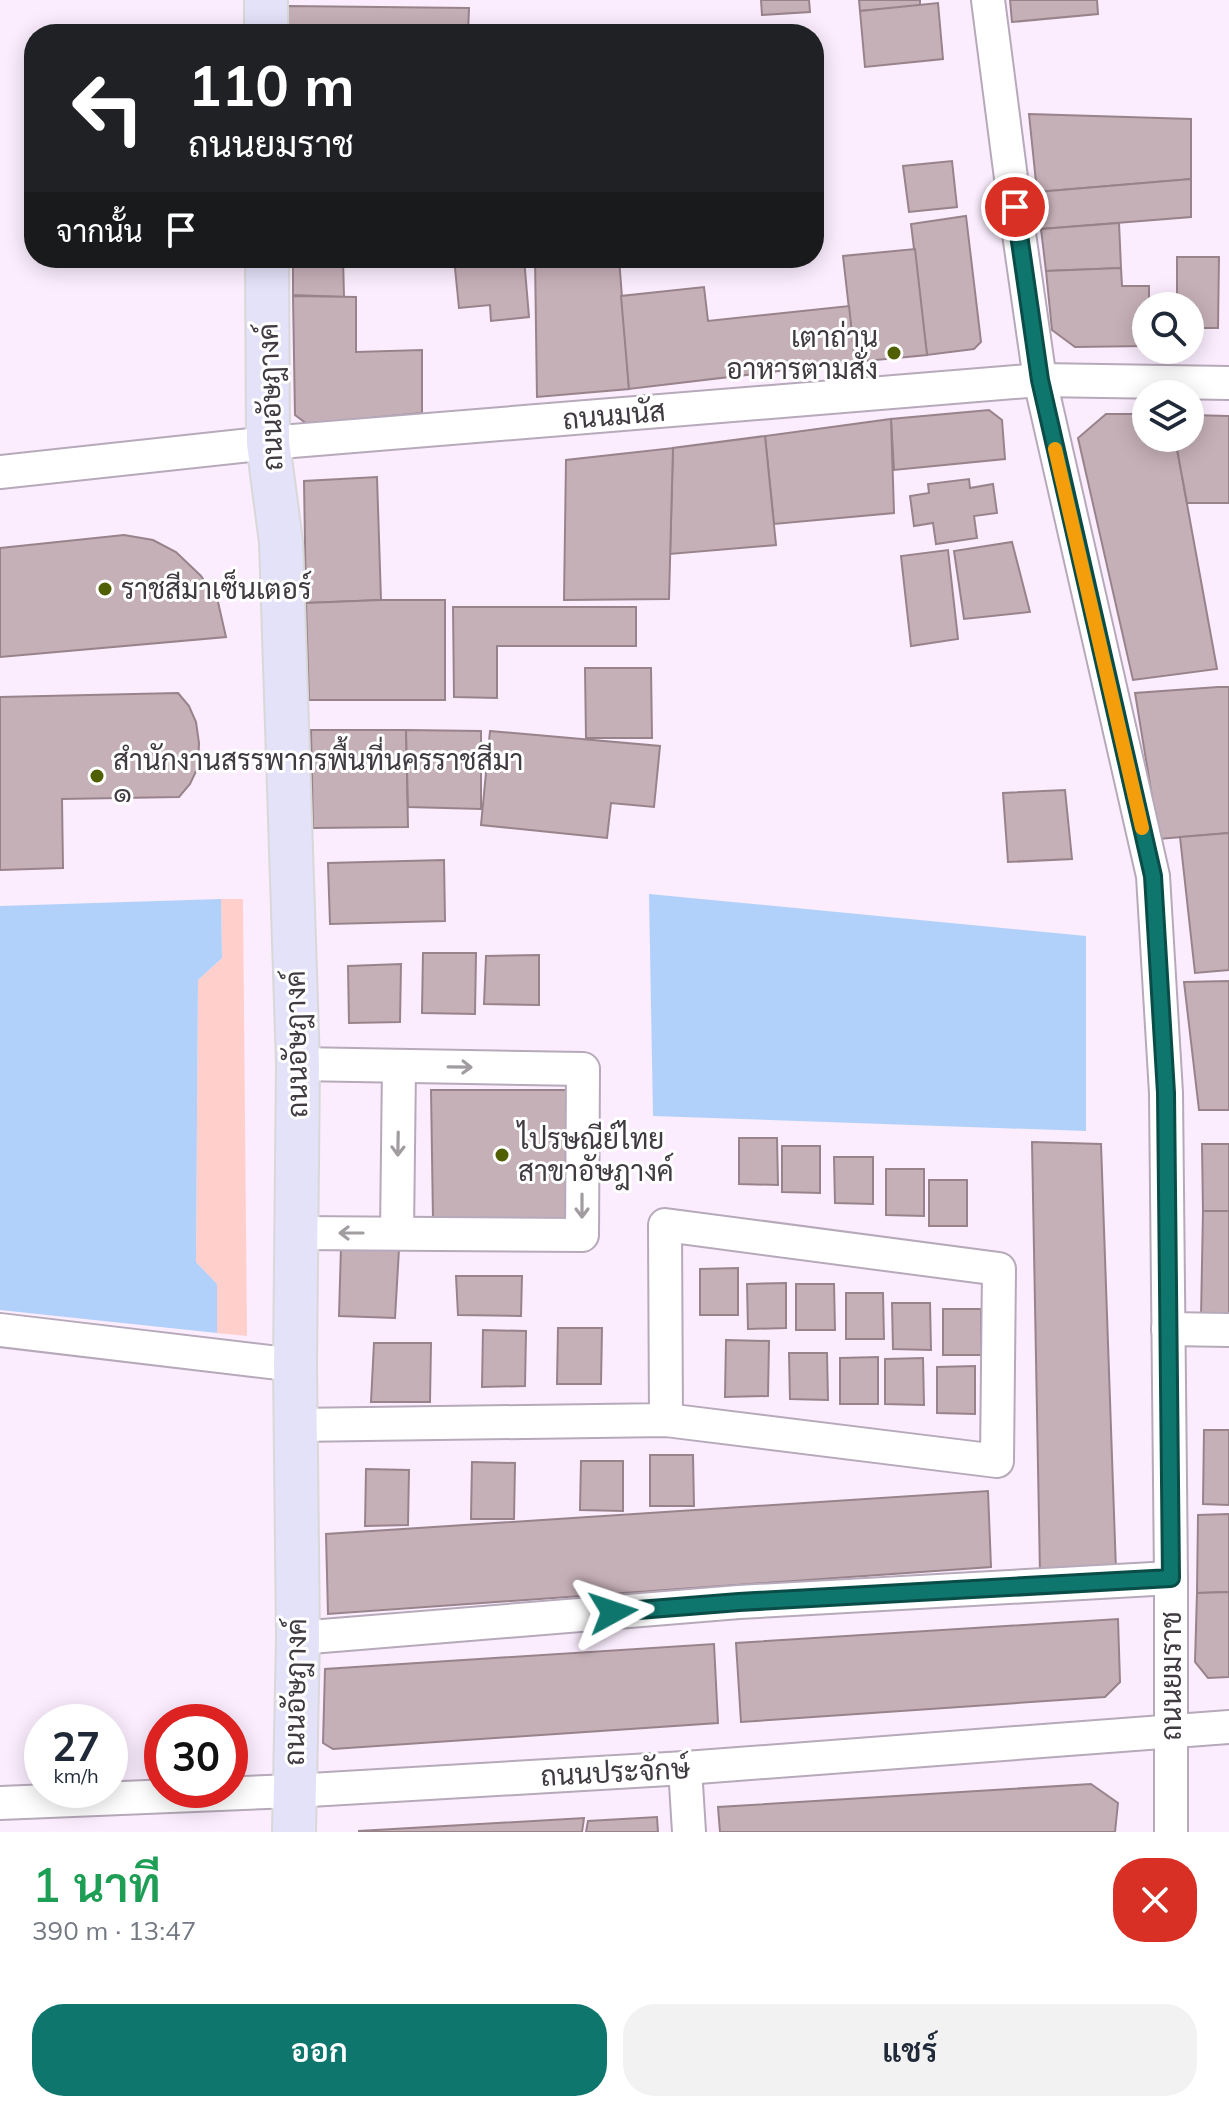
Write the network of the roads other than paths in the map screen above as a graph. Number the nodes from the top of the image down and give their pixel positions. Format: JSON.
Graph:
{"nodes":[{"id":1,"x":266,"y":0,"type":"edge"},
{"id":2,"x":988,"y":0,"type":"edge"},
{"id":3,"x":266,"y":24,"type":"edge"},
{"id":4,"x":267,"y":268,"type":"edge"},
{"id":5,"x":1040,"y":380,"type":"junction"},
{"id":6,"x":1229,"y":383,"type":"edge"},
{"id":7,"x":268,"y":443,"type":"junction"},
{"id":8,"x":0,"y":472,"type":"edge"},
{"id":9,"x":298,"y":1064,"type":"junction"},
{"id":10,"x":399,"y":1066,"type":"junction"},
{"id":11,"x":297,"y":1233,"type":"junction"},
{"id":12,"x":397,"y":1233,"type":"junction"},
{"id":13,"x":1168,"y":1329,"type":"junction"},
{"id":14,"x":0,"y":1330,"type":"edge"},
{"id":15,"x":1229,"y":1330,"type":"edge"},
{"id":16,"x":295,"y":1365,"type":"junction"},
{"id":17,"x":666,"y":1420,"type":"junction"},
{"id":18,"x":295,"y":1425,"type":"junction"},
{"id":19,"x":1171,"y":1578,"type":"junction"},
{"id":20,"x":298,"y":1638,"type":"junction"},
{"id":21,"x":1229,"y":1727,"type":"edge"},
{"id":22,"x":1171,"y":1731,"type":"junction"},
{"id":23,"x":685,"y":1768,"type":"junction"},
{"id":24,"x":293,"y":1791,"type":"junction"},
{"id":25,"x":0,"y":1803,"type":"edge"},
{"id":26,"x":294,"y":1832,"type":"edge"},
{"id":27,"x":689,"y":1832,"type":"edge"},
{"id":28,"x":1171,"y":1832,"type":"edge"}],
"edges":[{"from":1,"to":3,"type":"main road"},
{"from":2,"to":5,"type":"street","name":"ถนนยมราช"},
{"from":4,"to":7,"type":"main road","name":"ถนนอัษฎางค์"},
{"from":5,"to":6,"type":"street","name":"ถนนมนัส"},
{"from":5,"to":7,"type":"street","name":"ถนนมนัส"},
{"from":5,"to":13,"type":"street","name":"ถนนยมราช"},
{"from":7,"to":8,"type":"street","name":"ถนนมนัส"},
{"from":7,"to":9,"type":"main road","name":"ถนนอัษฎางค์"},
{"from":9,"to":10,"type":"street"},
{"from":9,"to":11,"type":"main road","name":"ถนนอัษฎางค์"},
{"from":10,"to":12,"type":"street","one_way":true},
{"from":10,"to":12,"type":"street","one_way":true},
{"from":12,"to":11,"type":"street","one_way":true},
{"from":11,"to":16,"type":"main road","name":"ถนนอัษฎางค์"},
{"from":13,"to":15,"type":"street"},
{"from":13,"to":19,"type":"street","name":"ถนนยมราช"},
{"from":14,"to":16,"type":"street"},
{"from":16,"to":18,"type":"main road","name":"ถนนอัษฎางค์"},
{"from":17,"to":17,"type":"street"},
{"from":17,"to":18,"type":"street"},
{"from":18,"to":20,"type":"main road","name":"ถนนอัษฎางค์"},
{"from":19,"to":20,"type":"street"},
{"from":19,"to":22,"type":"street","name":"ถนนยมราช"},
{"from":20,"to":24,"type":"main road","name":"ถนนอัษฎางค์"},
{"from":21,"to":22,"type":"street","name":"ถนนประจักษ์"},
{"from":22,"to":23,"type":"street","name":"ถนนประจักษ์"},
{"from":22,"to":28,"type":"street","name":"ถนนยมราช"},
{"from":23,"to":24,"type":"street","name":"ถนนประจักษ์"},
{"from":23,"to":27,"type":"street"},
{"from":24,"to":25,"type":"street","name":"ถนนประจักษ์"},
{"from":24,"to":26,"type":"main road","name":"ถนนอัษฎางค์"}]}
